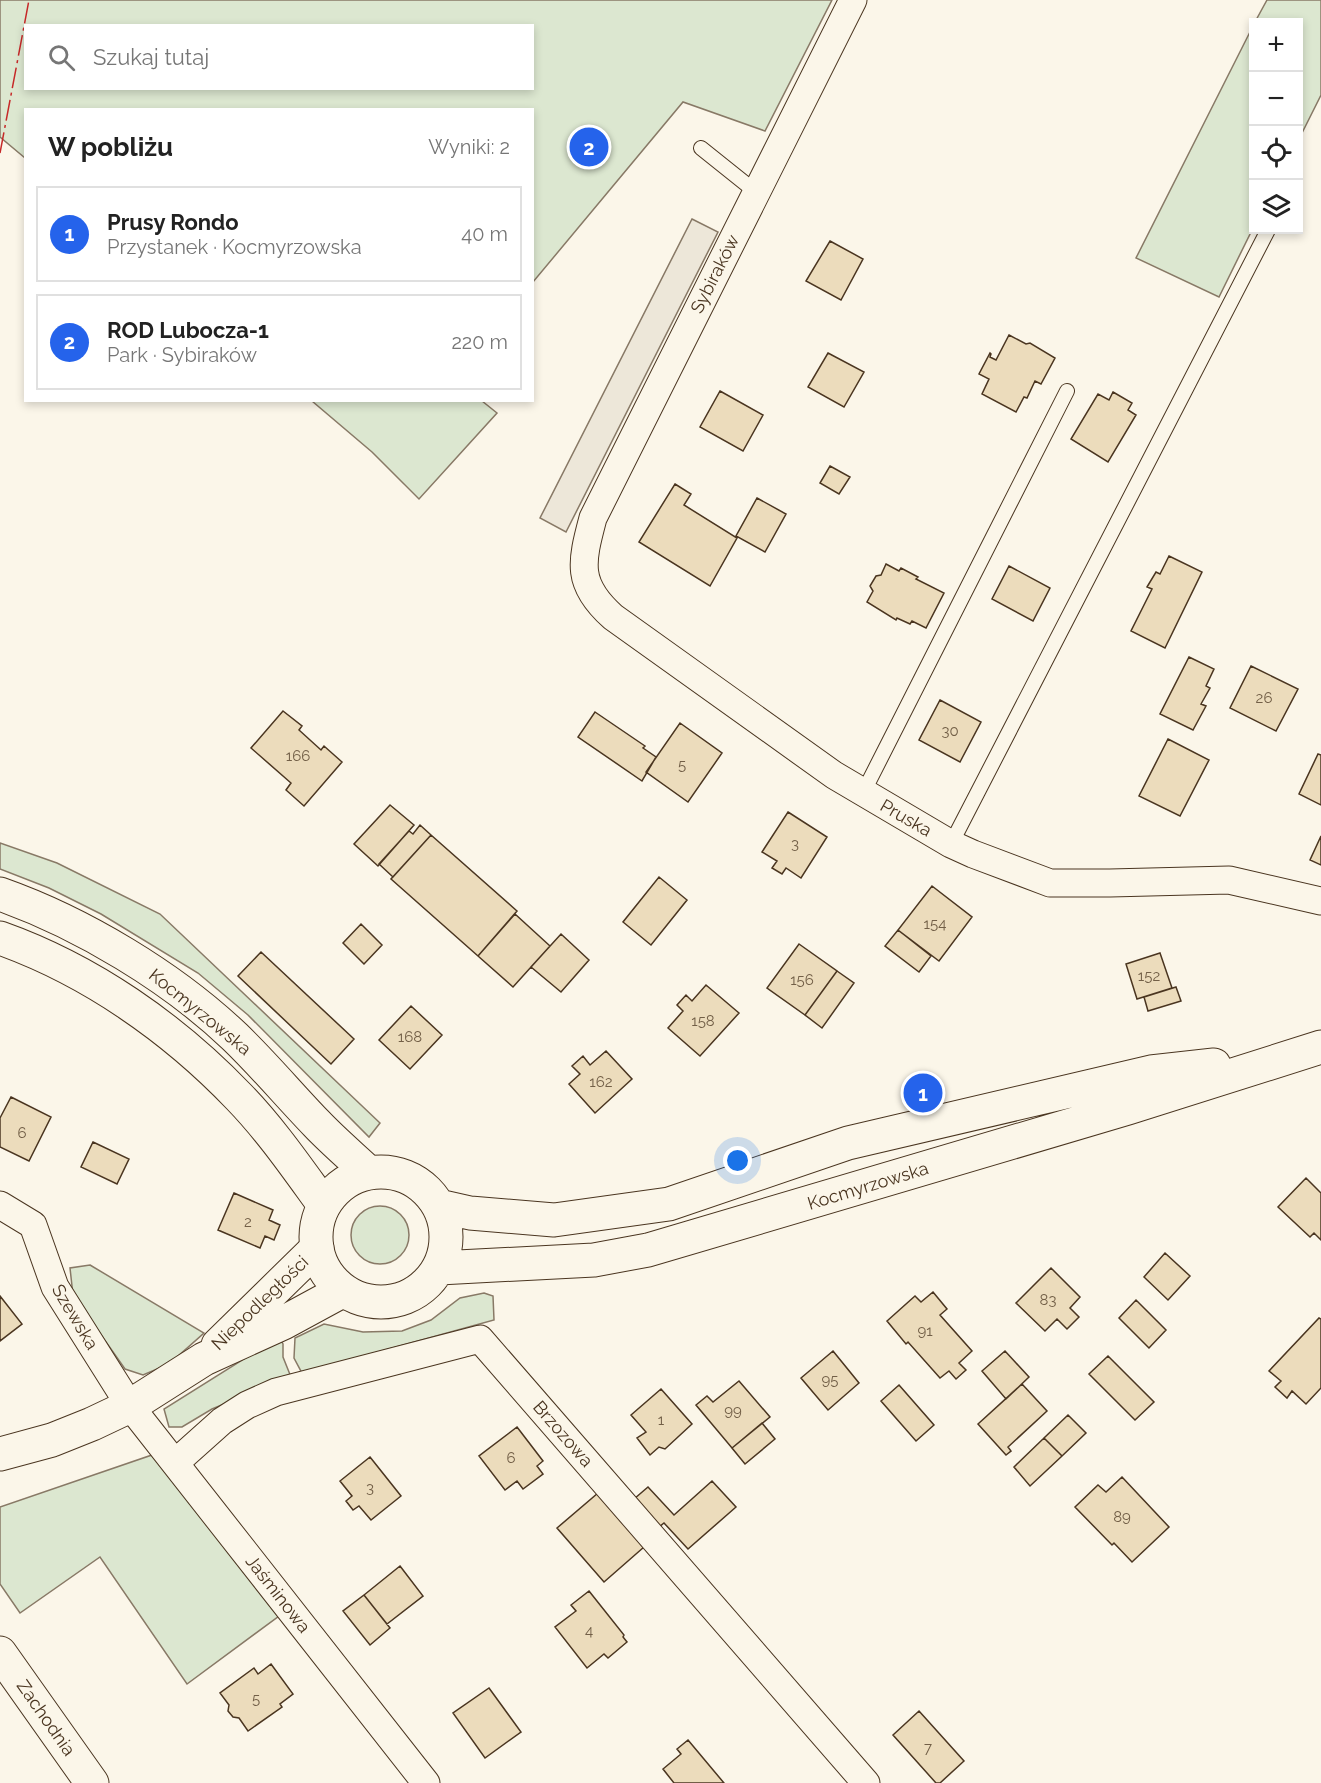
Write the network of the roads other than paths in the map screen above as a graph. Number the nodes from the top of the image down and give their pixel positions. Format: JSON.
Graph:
{"nodes":[{"id":1,"x":853,"y":0,"type":"edge"},
{"id":2,"x":701,"y":148,"type":"dead end"},
{"id":3,"x":756,"y":192,"type":"junction"},
{"id":4,"x":1266,"y":234,"type":"edge"},
{"id":5,"x":1066,"y":391,"type":"dead end"},
{"id":6,"x":584,"y":551,"type":"joint"},
{"id":7,"x":863,"y":793,"type":"junction"},
{"id":8,"x":951,"y":844,"type":"junction"},
{"id":9,"x":0,"y":894,"type":"edge"},
{"id":10,"x":1321,"y":901,"type":"edge"},
{"id":11,"x":0,"y":938,"type":"edge"},
{"id":12,"x":1321,"y":1047,"type":"edge"},
{"id":13,"x":1288,"y":1056,"type":"junction"},
{"id":14,"x":369,"y":1173,"type":"junction"},
{"id":15,"x":0,"y":1204,"type":"edge"},
{"id":16,"x":324,"y":1205,"type":"junction"},
{"id":17,"x":438,"y":1206,"type":"junction"},
{"id":18,"x":317,"y":1248,"type":"junction"},
{"id":19,"x":439,"y":1268,"type":"junction"},
{"id":20,"x":342,"y":1291,"type":"junction"},
{"id":21,"x":204,"y":1359,"type":"junction"},
{"id":22,"x":130,"y":1406,"type":"junction"},
{"id":23,"x":0,"y":1454,"type":"edge"},
{"id":24,"x":175,"y":1463,"type":"junction"},
{"id":25,"x":0,"y":1653,"type":"edge"},
{"id":26,"x":92,"y":1783,"type":"edge"},
{"id":27,"x":426,"y":1783,"type":"edge"},
{"id":28,"x":866,"y":1783,"type":"edge"}],
"edges":[{"from":1,"to":3,"type":"street","name":"Sybiraków"},
{"from":2,"to":3,"type":"lane"},
{"from":3,"to":6,"type":"street","name":"Sybiraków"},
{"from":4,"to":8,"type":"lane"},
{"from":5,"to":7,"type":"lane"},
{"from":6,"to":7,"type":"street","name":"Pruska"},
{"from":7,"to":8,"type":"street","name":"Pruska"},
{"from":8,"to":10,"type":"street","name":"Pruska"},
{"from":9,"to":14,"type":"main road","name":"Kocmyrzowska"},
{"from":11,"to":16,"type":"main road","name":"Kocmyrzowska"},
{"from":12,"to":13,"type":"main road","name":"Kocmyrzowska"},
{"from":13,"to":17,"type":"main road","name":"Kocmyrzowska"},
{"from":13,"to":19,"type":"main road","name":"Kocmyrzowska"},
{"from":14,"to":16,"type":"main road"},
{"from":14,"to":17,"type":"main road"},
{"from":15,"to":22,"type":"street","name":"Szewska"},
{"from":16,"to":18,"type":"main road"},
{"from":17,"to":19,"type":"main road"},
{"from":18,"to":20,"type":"main road"},
{"from":18,"to":21,"type":"main road","name":"Niepodległości"},
{"from":19,"to":20,"type":"main road"},
{"from":20,"to":21,"type":"main road","name":"Niepodległości"},
{"from":21,"to":22,"type":"main road","name":"Niepodległości"},
{"from":22,"to":23,"type":"main road","name":"Niepodległości"},
{"from":22,"to":24,"type":"street","name":"Jaśminowa"},
{"from":24,"to":27,"type":"street","name":"Jaśminowa"},
{"from":24,"to":28,"type":"street","name":"Brzozowa"},
{"from":25,"to":26,"type":"main road","name":"Zachodnia"}]}
